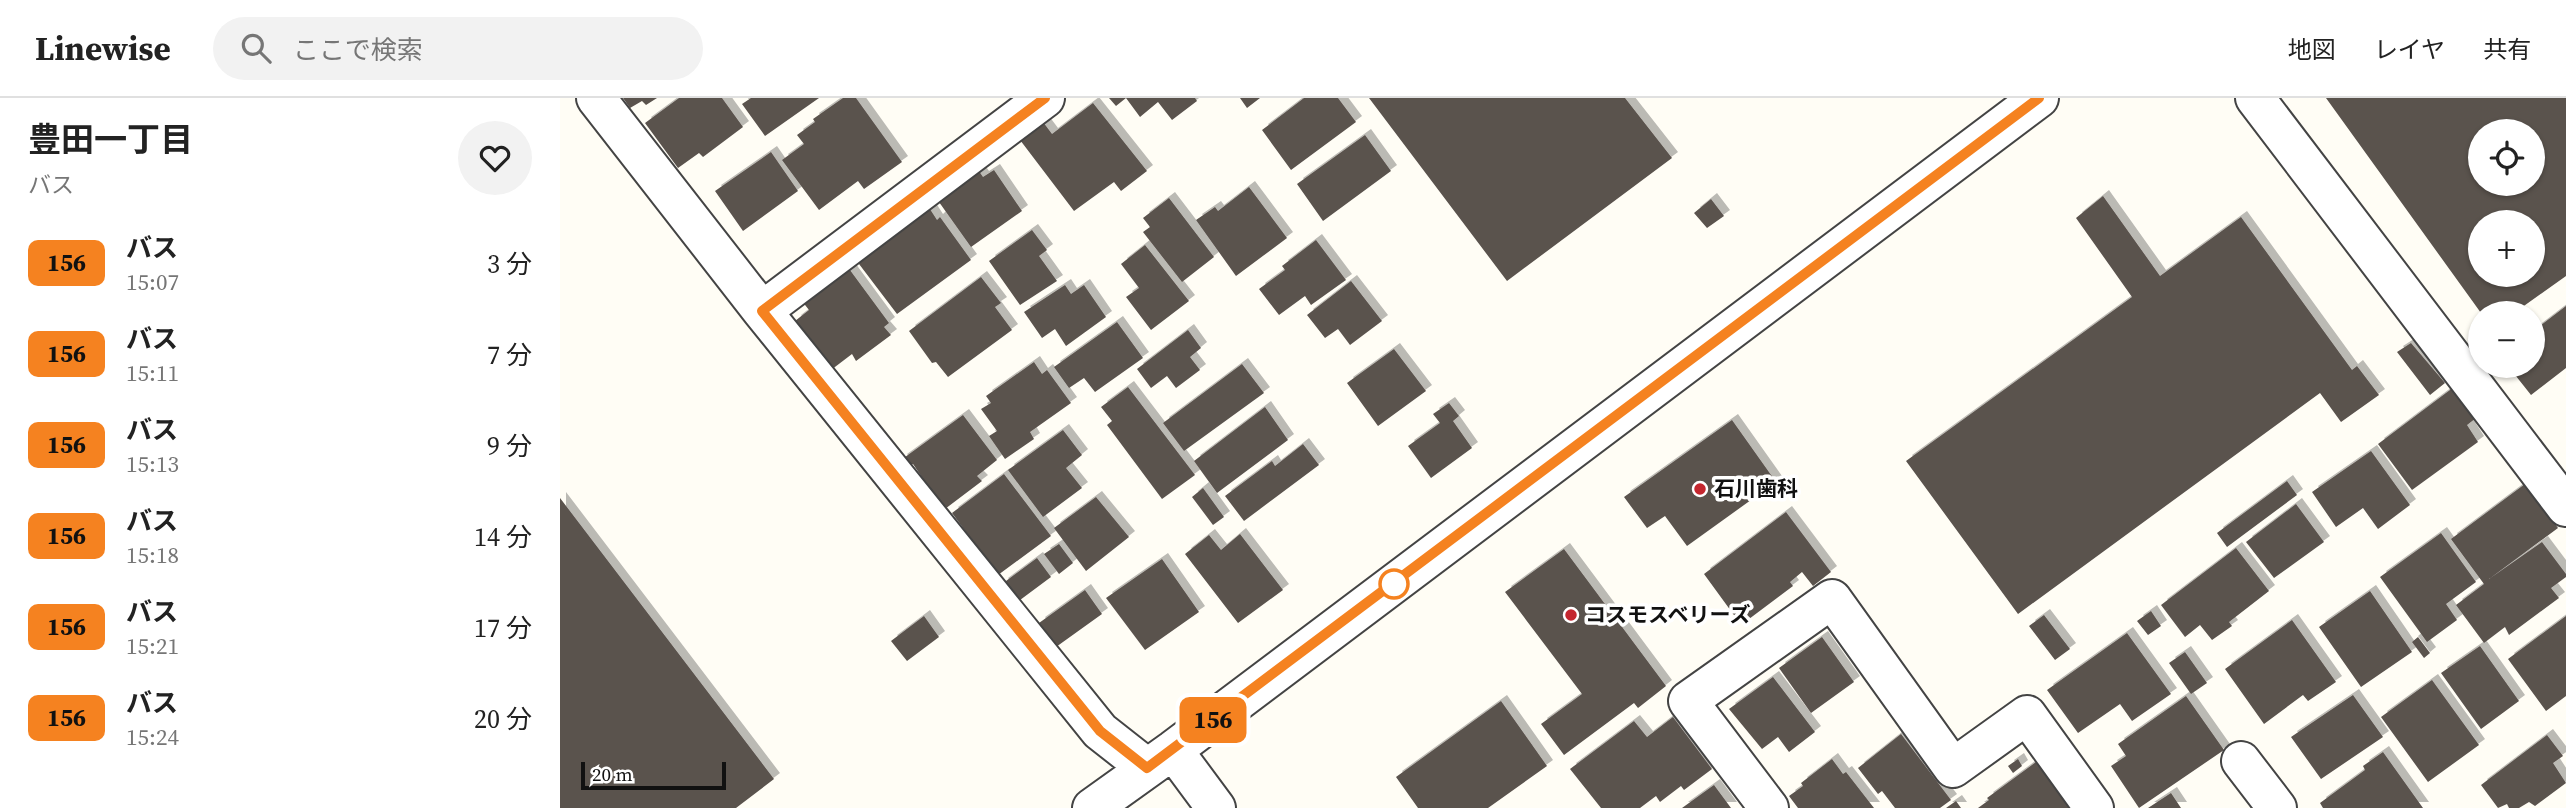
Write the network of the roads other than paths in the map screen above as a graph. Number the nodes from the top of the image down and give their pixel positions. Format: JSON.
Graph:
{"nodes":[{"id":1,"x":596,"y":98,"type":"edge"},
{"id":2,"x":1045,"y":98,"type":"edge"},
{"id":3,"x":2039,"y":98,"type":"edge"},
{"id":4,"x":2255,"y":98,"type":"edge"},
{"id":5,"x":762,"y":311,"type":"junction"},
{"id":6,"x":2566,"y":508,"type":"edge"},
{"id":7,"x":1160,"y":759,"type":"junction"},
{"id":8,"x":2241,"y":761,"type":"dead end"},
{"id":9,"x":1092,"y":808,"type":"edge"},
{"id":10,"x":1216,"y":808,"type":"edge"},
{"id":11,"x":1769,"y":808,"type":"edge"},
{"id":12,"x":2094,"y":808,"type":"edge"},
{"id":13,"x":2277,"y":808,"type":"edge"}],
"edges":[{"from":1,"to":5,"type":"street"},
{"from":2,"to":5,"type":"street"},
{"from":3,"to":7,"type":"street"},
{"from":4,"to":6,"type":"street"},
{"from":5,"to":7,"type":"street"},
{"from":7,"to":9,"type":"street"},
{"from":7,"to":10,"type":"street"},
{"from":8,"to":13,"type":"street"},
{"from":11,"to":12,"type":"street"}]}
